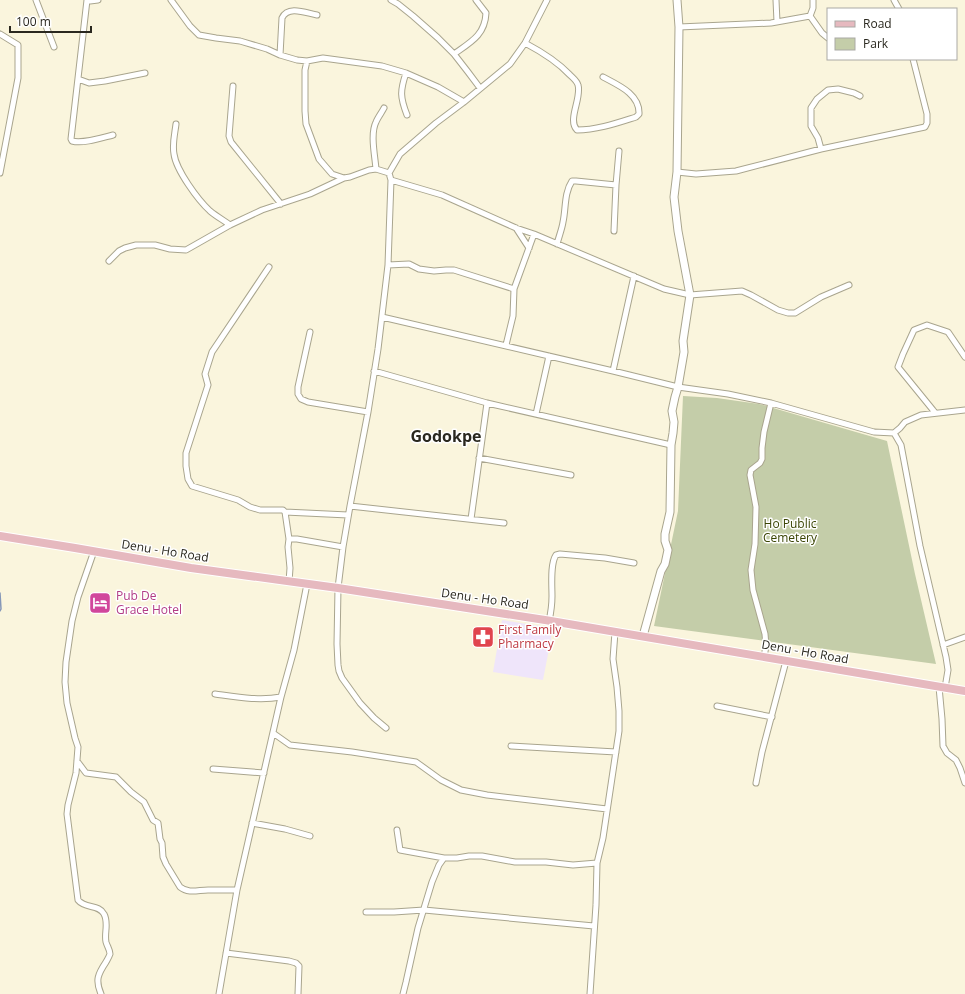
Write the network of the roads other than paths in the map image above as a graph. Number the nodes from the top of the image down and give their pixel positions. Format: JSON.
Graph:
{"nodes":[{"id":1,"x":36,"y":0,"type":"edge"},
{"id":2,"x":88,"y":0,"type":"edge"},
{"id":3,"x":98,"y":0,"type":"edge"},
{"id":4,"x":171,"y":0,"type":"edge"},
{"id":5,"x":390,"y":0,"type":"edge"},
{"id":6,"x":476,"y":0,"type":"edge"},
{"id":7,"x":547,"y":0,"type":"edge"},
{"id":8,"x":677,"y":0,"type":"edge"},
{"id":9,"x":776,"y":0,"type":"edge"},
{"id":10,"x":813,"y":0,"type":"edge"},
{"id":11,"x":396,"y":2,"type":"edge"},
{"id":12,"x":317,"y":15,"type":"dead end"},
{"id":13,"x":810,"y":16,"type":"junction"},
{"id":14,"x":777,"y":22,"type":"junction"},
{"id":15,"x":679,"y":27,"type":"junction"},
{"id":16,"x":0,"y":34,"type":"edge"},
{"id":17,"x":827,"y":37,"type":"edge"},
{"id":18,"x":525,"y":43,"type":"junction"},
{"id":19,"x":54,"y":47,"type":"dead end"},
{"id":20,"x":454,"y":54,"type":"junction"},
{"id":21,"x":280,"y":56,"type":"junction"},
{"id":22,"x":913,"y":60,"type":"edge"},
{"id":23,"x":307,"y":61,"type":"junction"},
{"id":24,"x":145,"y":73,"type":"dead end"},
{"id":25,"x":406,"y":73,"type":"junction"},
{"id":26,"x":603,"y":77,"type":"dead end"},
{"id":27,"x":78,"y":80,"type":"junction"},
{"id":28,"x":233,"y":86,"type":"dead end"},
{"id":29,"x":480,"y":88,"type":"junction"},
{"id":30,"x":860,"y":96,"type":"dead end"},
{"id":31,"x":464,"y":102,"type":"junction"},
{"id":32,"x":384,"y":108,"type":"dead end"},
{"id":33,"x":407,"y":115,"type":"dead end"},
{"id":34,"x":176,"y":124,"type":"dead end"},
{"id":35,"x":113,"y":135,"type":"dead end"},
{"id":36,"x":821,"y":149,"type":"junction"},
{"id":37,"x":619,"y":151,"type":"dead end"},
{"id":38,"x":376,"y":169,"type":"junction"},
{"id":39,"x":389,"y":172,"type":"junction"},
{"id":40,"x":677,"y":172,"type":"junction"},
{"id":41,"x":0,"y":173,"type":"edge"},
{"id":42,"x":344,"y":178,"type":"junction"},
{"id":43,"x":391,"y":180,"type":"junction"},
{"id":44,"x":616,"y":185,"type":"junction"},
{"id":45,"x":281,"y":204,"type":"junction"},
{"id":46,"x":230,"y":225,"type":"junction"},
{"id":47,"x":516,"y":228,"type":"junction"},
{"id":48,"x":614,"y":231,"type":"dead end"},
{"id":49,"x":534,"y":234,"type":"junction"},
{"id":50,"x":557,"y":244,"type":"junction"},
{"id":51,"x":529,"y":248,"type":"junction"},
{"id":52,"x":109,"y":261,"type":"dead end"},
{"id":53,"x":388,"y":264,"type":"junction"},
{"id":54,"x":269,"y":267,"type":"dead end"},
{"id":55,"x":634,"y":276,"type":"junction"},
{"id":56,"x":849,"y":285,"type":"dead end"},
{"id":57,"x":514,"y":289,"type":"junction"},
{"id":58,"x":690,"y":295,"type":"junction"},
{"id":59,"x":382,"y":316,"type":"junction"},
{"id":60,"x":310,"y":332,"type":"dead end"},
{"id":61,"x":506,"y":346,"type":"junction"},
{"id":62,"x":549,"y":356,"type":"junction"},
{"id":63,"x":965,"y":357,"type":"edge"},
{"id":64,"x":374,"y":371,"type":"junction"},
{"id":65,"x":613,"y":371,"type":"junction"},
{"id":66,"x":678,"y":387,"type":"junction"},
{"id":67,"x":487,"y":403,"type":"junction"},
{"id":68,"x":771,"y":403,"type":"junction"},
{"id":69,"x":965,"y":410,"type":"edge"},
{"id":70,"x":368,"y":412,"type":"junction"},
{"id":71,"x":935,"y":413,"type":"junction"},
{"id":72,"x":536,"y":414,"type":"junction"},
{"id":73,"x":894,"y":433,"type":"junction"},
{"id":74,"x":671,"y":445,"type":"junction"},
{"id":75,"x":479,"y":458,"type":"junction"},
{"id":76,"x":571,"y":475,"type":"dead end"},
{"id":77,"x":350,"y":506,"type":"junction"},
{"id":78,"x":285,"y":512,"type":"junction"},
{"id":79,"x":348,"y":515,"type":"junction"},
{"id":80,"x":471,"y":519,"type":"junction"},
{"id":81,"x":504,"y":523,"type":"dead end"},
{"id":82,"x":0,"y":536,"type":"edge"},
{"id":83,"x":289,"y":539,"type":"junction"},
{"id":84,"x":343,"y":547,"type":"junction"},
{"id":85,"x":94,"y":551,"type":"junction"},
{"id":86,"x":634,"y":563,"type":"dead end"},
{"id":87,"x":289,"y":582,"type":"junction"},
{"id":88,"x":306,"y":584,"type":"junction"},
{"id":89,"x":338,"y":588,"type":"junction"},
{"id":90,"x":549,"y":621,"type":"junction"},
{"id":91,"x":615,"y":632,"type":"junction"},
{"id":92,"x":643,"y":636,"type":"junction"},
{"id":93,"x":965,"y":637,"type":"edge"},
{"id":94,"x":943,"y":645,"type":"junction"},
{"id":95,"x":764,"y":657,"type":"junction"},
{"id":96,"x":786,"y":661,"type":"junction"},
{"id":97,"x":942,"y":687,"type":"junction"},
{"id":98,"x":965,"y":691,"type":"edge"},
{"id":99,"x":215,"y":694,"type":"dead end"},
{"id":100,"x":281,"y":697,"type":"junction"},
{"id":101,"x":717,"y":706,"type":"dead end"},
{"id":102,"x":772,"y":717,"type":"junction"},
{"id":103,"x":386,"y":728,"type":"dead end"},
{"id":104,"x":273,"y":733,"type":"junction"},
{"id":105,"x":511,"y":746,"type":"dead end"},
{"id":106,"x":616,"y":752,"type":"junction"},
{"id":107,"x":77,"y":761,"type":"junction"},
{"id":108,"x":213,"y":769,"type":"dead end"},
{"id":109,"x":264,"y":773,"type":"junction"},
{"id":110,"x":756,"y":783,"type":"dead end"},
{"id":111,"x":965,"y":783,"type":"edge"},
{"id":112,"x":607,"y":809,"type":"junction"},
{"id":113,"x":252,"y":823,"type":"junction"},
{"id":114,"x":397,"y":830,"type":"dead end"},
{"id":115,"x":310,"y":836,"type":"dead end"},
{"id":116,"x":444,"y":858,"type":"junction"},
{"id":117,"x":597,"y":863,"type":"junction"},
{"id":118,"x":237,"y":890,"type":"junction"},
{"id":119,"x":424,"y":910,"type":"junction"},
{"id":120,"x":366,"y":912,"type":"dead end"},
{"id":121,"x":594,"y":926,"type":"junction"},
{"id":122,"x":226,"y":953,"type":"junction"},
{"id":123,"x":101,"y":994,"type":"edge"},
{"id":124,"x":219,"y":994,"type":"edge"},
{"id":125,"x":298,"y":994,"type":"edge"},
{"id":126,"x":403,"y":994,"type":"edge"},
{"id":127,"x":590,"y":994,"type":"edge"}],
"edges":[{"from":1,"to":19,"type":"street"},
{"from":2,"to":3,"type":"street"},
{"from":2,"to":27,"type":"street"},
{"from":4,"to":21,"type":"street"},
{"from":5,"to":11,"type":"street"},
{"from":6,"to":20,"type":"street"},
{"from":7,"to":18,"type":"street"},
{"from":8,"to":15,"type":"street"},
{"from":9,"to":14,"type":"street"},
{"from":10,"to":13,"type":"street"},
{"from":11,"to":20,"type":"street"},
{"from":12,"to":21,"type":"street"},
{"from":13,"to":14,"type":"street"},
{"from":13,"to":17,"type":"street"},
{"from":14,"to":15,"type":"street"},
{"from":15,"to":40,"type":"street"},
{"from":16,"to":41,"type":"street"},
{"from":18,"to":26,"type":"street"},
{"from":18,"to":29,"type":"street"},
{"from":20,"to":29,"type":"street"},
{"from":21,"to":23,"type":"street"},
{"from":22,"to":36,"type":"street"},
{"from":23,"to":25,"type":"street"},
{"from":23,"to":42,"type":"street"},
{"from":24,"to":27,"type":"street"},
{"from":25,"to":31,"type":"street"},
{"from":25,"to":33,"type":"street"},
{"from":27,"to":35,"type":"street"},
{"from":28,"to":45,"type":"street"},
{"from":29,"to":31,"type":"street"},
{"from":30,"to":36,"type":"street"},
{"from":31,"to":39,"type":"street"},
{"from":32,"to":38,"type":"street"},
{"from":34,"to":46,"type":"street"},
{"from":36,"to":40,"type":"street"},
{"from":37,"to":44,"type":"street"},
{"from":38,"to":39,"type":"street"},
{"from":38,"to":42,"type":"street"},
{"from":39,"to":43,"type":"street"},
{"from":40,"to":58,"type":"street"},
{"from":42,"to":45,"type":"street"},
{"from":43,"to":47,"type":"street"},
{"from":43,"to":53,"type":"street"},
{"from":44,"to":48,"type":"street"},
{"from":44,"to":50,"type":"street"},
{"from":45,"to":46,"type":"street"},
{"from":46,"to":52,"type":"street"},
{"from":47,"to":49,"type":"street"},
{"from":47,"to":51,"type":"street"},
{"from":49,"to":50,"type":"street"},
{"from":49,"to":51,"type":"street"},
{"from":50,"to":55,"type":"street"},
{"from":51,"to":57,"type":"street"},
{"from":53,"to":57,"type":"street"},
{"from":53,"to":59,"type":"street"},
{"from":54,"to":78,"type":"street"},
{"from":55,"to":58,"type":"street"},
{"from":55,"to":65,"type":"street"},
{"from":56,"to":58,"type":"street"},
{"from":57,"to":61,"type":"street"},
{"from":58,"to":66,"type":"street"},
{"from":59,"to":61,"type":"street"},
{"from":59,"to":64,"type":"street"},
{"from":60,"to":70,"type":"street"},
{"from":61,"to":62,"type":"street"},
{"from":62,"to":65,"type":"street"},
{"from":62,"to":72,"type":"street"},
{"from":63,"to":71,"type":"street"},
{"from":64,"to":67,"type":"street"},
{"from":64,"to":70,"type":"street"},
{"from":65,"to":66,"type":"street"},
{"from":66,"to":68,"type":"street"},
{"from":66,"to":74,"type":"street"},
{"from":67,"to":72,"type":"street"},
{"from":67,"to":75,"type":"street"},
{"from":68,"to":73,"type":"street"},
{"from":68,"to":95,"type":"street"},
{"from":69,"to":71,"type":"street"},
{"from":70,"to":77,"type":"street"},
{"from":71,"to":73,"type":"street"},
{"from":72,"to":74,"type":"street"},
{"from":73,"to":94,"type":"street"},
{"from":74,"to":92,"type":"street"},
{"from":75,"to":76,"type":"street"},
{"from":75,"to":80,"type":"street"},
{"from":77,"to":79,"type":"street"},
{"from":77,"to":80,"type":"street"},
{"from":78,"to":79,"type":"street"},
{"from":78,"to":83,"type":"street"},
{"from":79,"to":84,"type":"street"},
{"from":80,"to":81,"type":"street"},
{"from":82,"to":85,"type":"main road","name":"Denu - Ho Road"},
{"from":83,"to":84,"type":"street"},
{"from":83,"to":87,"type":"street"},
{"from":84,"to":89,"type":"street"},
{"from":85,"to":87,"type":"main road","name":"Denu - Ho Road"},
{"from":85,"to":107,"type":"street"},
{"from":86,"to":90,"type":"street"},
{"from":87,"to":88,"type":"main road","name":"Denu - Ho Road"},
{"from":88,"to":89,"type":"main road","name":"Denu - Ho Road"},
{"from":88,"to":100,"type":"street"},
{"from":89,"to":90,"type":"main road","name":"Denu - Ho Road"},
{"from":89,"to":103,"type":"street"},
{"from":90,"to":91,"type":"main road","name":"Denu - Ho Road"},
{"from":91,"to":92,"type":"main road","name":"Denu - Ho Road"},
{"from":91,"to":106,"type":"street"},
{"from":92,"to":95,"type":"main road","name":"Denu - Ho Road"},
{"from":93,"to":94,"type":"street"},
{"from":94,"to":97,"type":"street"},
{"from":95,"to":96,"type":"main road","name":"Denu - Ho Road"},
{"from":96,"to":97,"type":"main road","name":"Denu - Ho Road"},
{"from":96,"to":102,"type":"street"},
{"from":97,"to":98,"type":"main road","name":"Denu - Ho Road"},
{"from":97,"to":111,"type":"street"},
{"from":99,"to":100,"type":"street"},
{"from":100,"to":104,"type":"street"},
{"from":101,"to":102,"type":"street"},
{"from":102,"to":110,"type":"street"},
{"from":104,"to":109,"type":"street"},
{"from":104,"to":112,"type":"street"},
{"from":105,"to":106,"type":"street"},
{"from":106,"to":112,"type":"street"},
{"from":107,"to":118,"type":"street"},
{"from":107,"to":123,"type":"street"},
{"from":108,"to":109,"type":"street"},
{"from":109,"to":113,"type":"street"},
{"from":112,"to":117,"type":"street"},
{"from":113,"to":115,"type":"street"},
{"from":113,"to":118,"type":"street"},
{"from":114,"to":116,"type":"street"},
{"from":116,"to":117,"type":"street"},
{"from":116,"to":119,"type":"street"},
{"from":117,"to":121,"type":"street"},
{"from":118,"to":122,"type":"street"},
{"from":119,"to":120,"type":"street"},
{"from":119,"to":121,"type":"street"},
{"from":119,"to":126,"type":"street"},
{"from":121,"to":127,"type":"street"},
{"from":122,"to":124,"type":"street"},
{"from":122,"to":125,"type":"street"}]}
